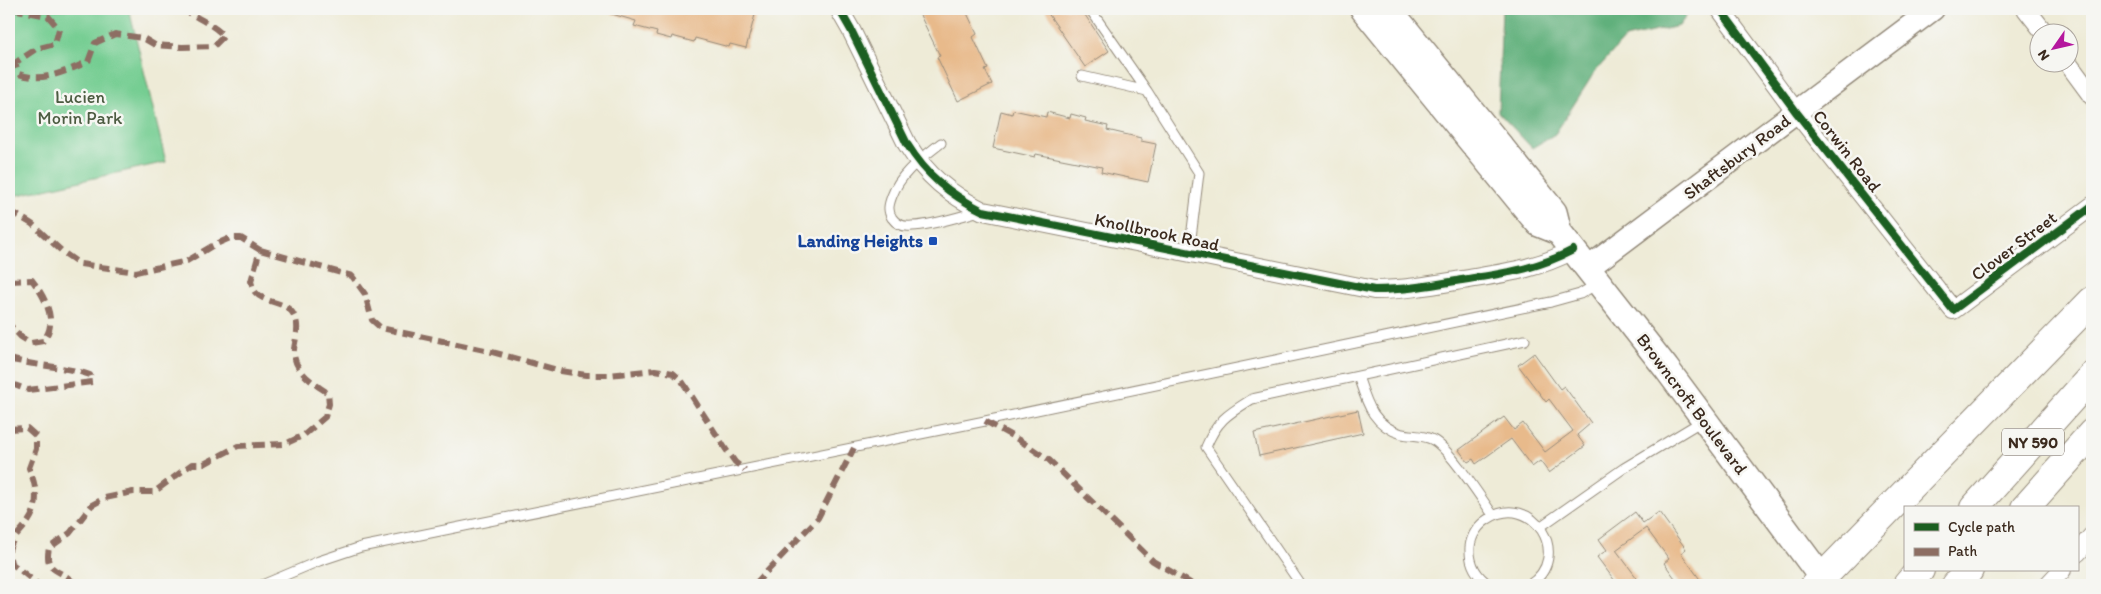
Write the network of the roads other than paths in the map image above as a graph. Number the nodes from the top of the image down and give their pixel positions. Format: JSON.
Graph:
{"nodes":[{"id":1,"x":839,"y":9,"type":"edge"},
{"id":2,"x":1090,"y":9,"type":"edge"},
{"id":3,"x":1363,"y":9,"type":"edge"},
{"id":4,"x":1389,"y":9,"type":"edge"},
{"id":5,"x":1720,"y":9,"type":"edge"},
{"id":6,"x":1933,"y":9,"type":"edge"},
{"id":7,"x":2026,"y":9,"type":"edge"},
{"id":8,"x":2036,"y":22,"type":"edge"},
{"id":9,"x":2074,"y":72,"type":"edge"},
{"id":10,"x":1082,"y":76,"type":"dead end"},
{"id":11,"x":1147,"y":91,"type":"junction"},
{"id":12,"x":2092,"y":96,"type":"edge"},
{"id":13,"x":1797,"y":113,"type":"junction"},
{"id":14,"x":1468,"y":122,"type":"junction"},
{"id":15,"x":941,"y":144,"type":"dead end"},
{"id":16,"x":918,"y":162,"type":"junction"},
{"id":17,"x":2092,"y":206,"type":"edge"},
{"id":18,"x":983,"y":210,"type":"junction"},
{"id":19,"x":1189,"y":254,"type":"junction"},
{"id":20,"x":1580,"y":258,"type":"junction"},
{"id":21,"x":2092,"y":302,"type":"edge"},
{"id":22,"x":1953,"y":310,"type":"joint"},
{"id":23,"x":1525,"y":340,"type":"dead end"},
{"id":24,"x":1358,"y":376,"type":"junction"},
{"id":25,"x":2092,"y":376,"type":"edge"},
{"id":26,"x":1704,"y":419,"type":"junction"},
{"id":27,"x":2092,"y":433,"type":"edge"},
{"id":28,"x":1976,"y":506,"type":"edge"},
{"id":29,"x":2027,"y":506,"type":"edge"},
{"id":30,"x":1493,"y":515,"type":"junction"},
{"id":31,"x":1540,"y":527,"type":"junction"},
{"id":32,"x":2092,"y":536,"type":"edge"},
{"id":33,"x":2078,"y":552,"type":"edge"},
{"id":34,"x":1967,"y":572,"type":"edge"},
{"id":35,"x":2060,"y":572,"type":"edge"},
{"id":36,"x":1819,"y":581,"type":"edge"},
{"id":37,"x":262,"y":585,"type":"edge"},
{"id":38,"x":1301,"y":585,"type":"edge"},
{"id":39,"x":1490,"y":585,"type":"edge"},
{"id":40,"x":1531,"y":585,"type":"edge"},
{"id":41,"x":1956,"y":585,"type":"edge"},
{"id":42,"x":2048,"y":585,"type":"edge"}],
"edges":[{"from":1,"to":16,"type":"street","name":"Knollbrook Road"},
{"from":2,"to":11,"type":"lane"},
{"from":3,"to":14,"type":"main road","name":"Browncroft Boulevard"},
{"from":4,"to":14,"type":"main road","name":"Browncroft Boulevard"},
{"from":5,"to":13,"type":"street","name":"Corwin Road"},
{"from":6,"to":13,"type":"street","name":"Shaftsbury Road"},
{"from":7,"to":8,"type":"street"},
{"from":9,"to":12,"type":"street"},
{"from":10,"to":11,"type":"lane"},
{"from":11,"to":19,"type":"lane"},
{"from":13,"to":20,"type":"street","name":"Shaftsbury Road"},
{"from":13,"to":22,"type":"street","name":"Corwin Road"},
{"from":14,"to":20,"type":"main road","name":"Browncroft Boulevard"},
{"from":15,"to":16,"type":"lane"},
{"from":16,"to":18,"type":"street","name":"Knollbrook Road"},
{"from":16,"to":18,"type":"lane"},
{"from":17,"to":22,"type":"street","name":"Clover Street"},
{"from":18,"to":19,"type":"street","name":"Knollbrook Road"},
{"from":19,"to":20,"type":"street","name":"Knollbrook Road"},
{"from":20,"to":26,"type":"main road","name":"Browncroft Boulevard"},
{"from":20,"to":37,"type":"lane"},
{"from":21,"to":36,"type":"highway"},
{"from":23,"to":24,"type":"lane"},
{"from":24,"to":30,"type":"lane"},
{"from":24,"to":38,"type":"lane"},
{"from":25,"to":28,"type":"highway","number":"NY 590"},
{"from":26,"to":31,"type":"lane"},
{"from":26,"to":36,"type":"main road","name":"Browncroft Boulevard"},
{"from":27,"to":29,"type":"highway","number":"NY 590"},
{"from":30,"to":31,"type":"lane"},
{"from":30,"to":39,"type":"lane"},
{"from":31,"to":40,"type":"lane"},
{"from":32,"to":33,"type":"street"},
{"from":34,"to":41,"type":"highway"},
{"from":35,"to":42,"type":"street"}]}
